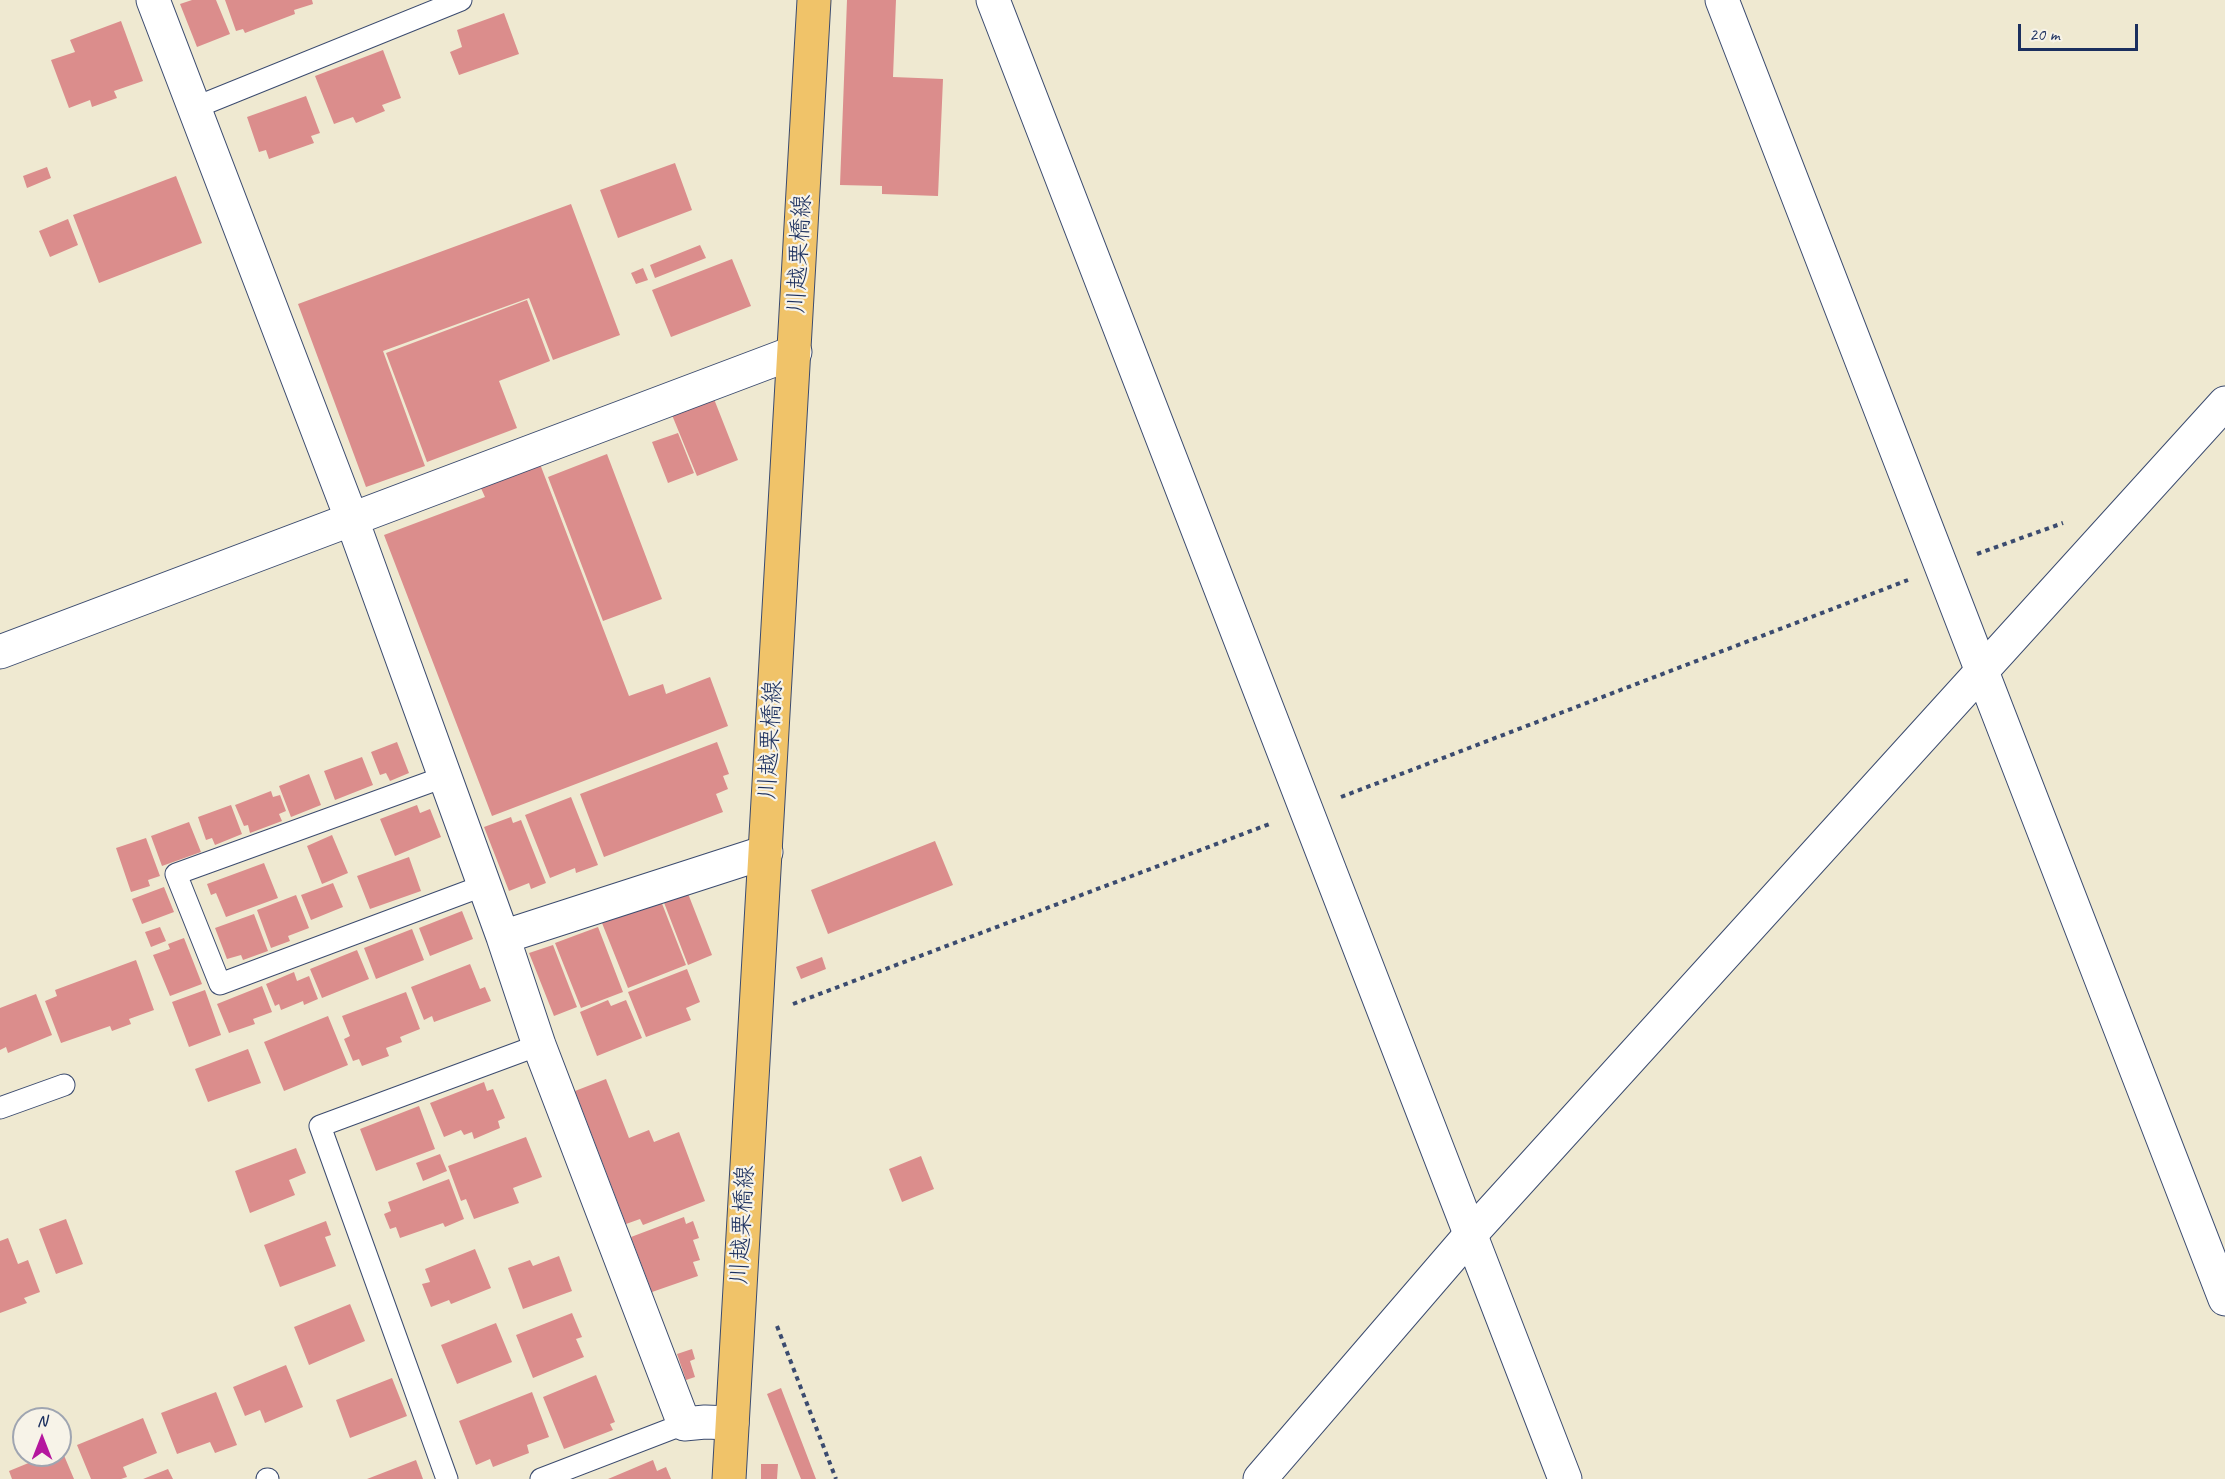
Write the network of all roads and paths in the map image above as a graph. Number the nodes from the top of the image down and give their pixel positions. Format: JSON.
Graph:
{"nodes":[{"id":1,"x":153,"y":0,"type":"edge"},
{"id":2,"x":461,"y":0,"type":"edge"},
{"id":3,"x":814,"y":0,"type":"edge"},
{"id":4,"x":993,"y":0,"type":"edge"},
{"id":5,"x":1722,"y":0,"type":"edge"},
{"id":6,"x":194,"y":108,"type":"junction"},
{"id":7,"x":795,"y":352,"type":"junction"},
{"id":8,"x":2225,"y":403,"type":"edge"},
{"id":9,"x":2073,"y":519,"type":"dead end"},
{"id":10,"x":352,"y":520,"type":"junction"},
{"id":11,"x":1941,"y":568,"type":"junction"},
{"id":12,"x":0,"y":652,"type":"edge"},
{"id":13,"x":1982,"y":673,"type":"junction"},
{"id":14,"x":444,"y":777,"type":"junction"},
{"id":15,"x":1306,"y":810,"type":"junction"},
{"id":16,"x":766,"y":852,"type":"junction"},
{"id":17,"x":485,"y":885,"type":"junction"},
{"id":18,"x":504,"y":937,"type":"junction"},
{"id":19,"x":755,"y":1014,"type":"junction"},
{"id":20,"x":539,"y":1045,"type":"junction"},
{"id":21,"x":64,"y":1085,"type":"dead end"},
{"id":22,"x":0,"y":1108,"type":"edge"},
{"id":23,"x":1471,"y":1234,"type":"junction"},
{"id":24,"x":739,"y":1297,"type":"junction"},
{"id":25,"x":2225,"y":1299,"type":"edge"},
{"id":26,"x":732,"y":1423,"type":"junction"},
{"id":27,"x":684,"y":1424,"type":"junction"},
{"id":28,"x":447,"y":1479,"type":"edge"},
{"id":29,"x":541,"y":1479,"type":"edge"},
{"id":30,"x":729,"y":1479,"type":"edge"},
{"id":31,"x":836,"y":1479,"type":"edge"},
{"id":32,"x":1260,"y":1479,"type":"edge"},
{"id":33,"x":1564,"y":1479,"type":"edge"}],
"edges":[{"from":1,"to":6,"type":"street"},
{"from":2,"to":6,"type":"lane"},
{"from":3,"to":7,"type":"main road","name":"川越栗橋線"},
{"from":4,"to":15,"type":"street"},
{"from":5,"to":11,"type":"street"},
{"from":6,"to":10,"type":"street"},
{"from":7,"to":10,"type":"street"},
{"from":7,"to":16,"type":"main road","name":"川越栗橋線"},
{"from":8,"to":13,"type":"street"},
{"from":9,"to":11,"type":"path"},
{"from":10,"to":12,"type":"street"},
{"from":10,"to":14,"type":"street"},
{"from":11,"to":13,"type":"street"},
{"from":11,"to":15,"type":"path"},
{"from":13,"to":23,"type":"street"},
{"from":13,"to":25,"type":"street"},
{"from":14,"to":17,"type":"street"},
{"from":14,"to":17,"type":"lane"},
{"from":15,"to":19,"type":"path"},
{"from":15,"to":23,"type":"street"},
{"from":16,"to":18,"type":"street"},
{"from":16,"to":19,"type":"main road","name":"川越栗橋線"},
{"from":17,"to":18,"type":"street"},
{"from":18,"to":20,"type":"street"},
{"from":19,"to":24,"type":"main road","name":"川越栗橋線"},
{"from":20,"to":27,"type":"street"},
{"from":20,"to":28,"type":"lane"},
{"from":21,"to":22,"type":"lane"},
{"from":23,"to":32,"type":"street"},
{"from":23,"to":33,"type":"street"},
{"from":24,"to":26,"type":"main road","name":"川越栗橋線"},
{"from":24,"to":31,"type":"path"},
{"from":26,"to":27,"type":"street"},
{"from":26,"to":30,"type":"main road","name":"川越栗橋線"},
{"from":27,"to":29,"type":"lane"}]}
